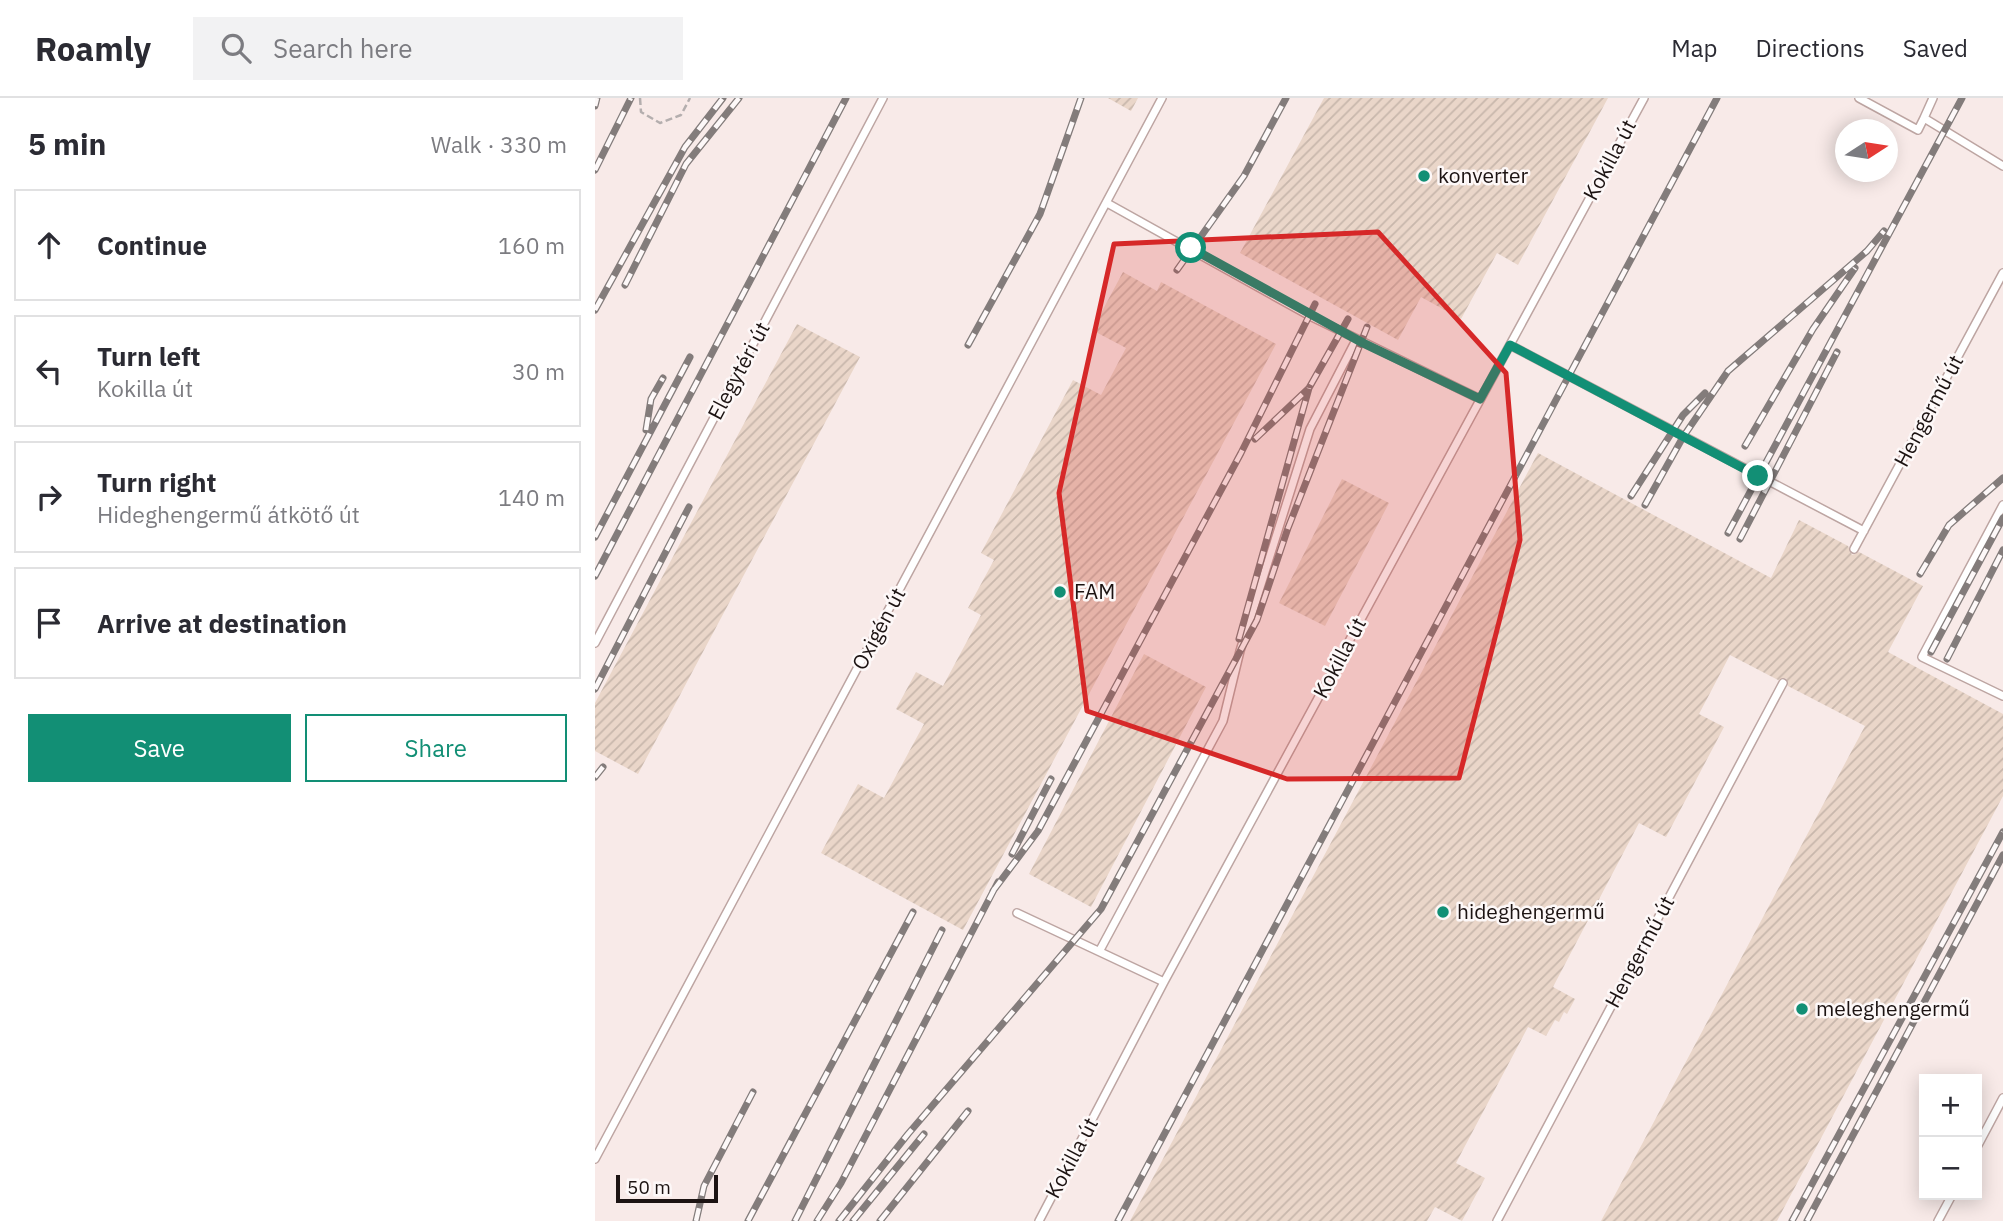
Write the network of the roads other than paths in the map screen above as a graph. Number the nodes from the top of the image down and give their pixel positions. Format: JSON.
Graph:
{"nodes":[{"id":1,"x":883,"y":98,"type":"edge"},
{"id":2,"x":1162,"y":98,"type":"edge"},
{"id":3,"x":1644,"y":98,"type":"edge"},
{"id":4,"x":1860,"y":98,"type":"edge"},
{"id":5,"x":1933,"y":98,"type":"edge"},
{"id":6,"x":1924,"y":118,"type":"junction"},
{"id":7,"x":2003,"y":166,"type":"edge"},
{"id":8,"x":1107,"y":203,"type":"junction"},
{"id":9,"x":2003,"y":273,"type":"edge"},
{"id":10,"x":1356,"y":340,"type":"junction"},
{"id":11,"x":1510,"y":345,"type":"junction"},
{"id":12,"x":1480,"y":399,"type":"junction"},
{"id":13,"x":2003,"y":505,"type":"edge"},
{"id":14,"x":1864,"y":531,"type":"junction"},
{"id":15,"x":1854,"y":549,"type":"dead end"},
{"id":16,"x":595,"y":643,"type":"edge"},
{"id":17,"x":1783,"y":682,"type":"dead end"},
{"id":18,"x":2003,"y":696,"type":"edge"},
{"id":19,"x":1017,"y":912,"type":"dead end"},
{"id":20,"x":1100,"y":950,"type":"junction"},
{"id":21,"x":1164,"y":982,"type":"junction"},
{"id":22,"x":2003,"y":1098,"type":"edge"},
{"id":23,"x":1982,"y":1138,"type":"edge"},
{"id":24,"x":595,"y":1158,"type":"edge"},
{"id":25,"x":1949,"y":1200,"type":"edge"},
{"id":26,"x":1039,"y":1221,"type":"edge"},
{"id":27,"x":1497,"y":1221,"type":"edge"},
{"id":28,"x":1938,"y":1221,"type":"edge"}],
"edges":[{"from":1,"to":16,"type":"lane","name":"Elegytéri út"},
{"from":2,"to":8,"type":"lane","name":"Oxigén út"},
{"from":3,"to":11,"type":"lane","name":"Kokilla út"},
{"from":4,"to":6,"type":"lane"},
{"from":5,"to":6,"type":"lane"},
{"from":6,"to":7,"type":"lane"},
{"from":8,"to":10,"type":"lane"},
{"from":8,"to":24,"type":"lane","name":"Oxigén út"},
{"from":9,"to":14,"type":"lane","name":"Hengermű út"},
{"from":10,"to":12,"type":"lane"},
{"from":10,"to":20,"type":"lane"},
{"from":11,"to":12,"type":"lane","name":"Kokilla út"},
{"from":11,"to":14,"type":"lane"},
{"from":12,"to":21,"type":"lane","name":"Kokilla út"},
{"from":13,"to":18,"type":"lane"},
{"from":14,"to":15,"type":"lane","name":"Hengermű út"},
{"from":17,"to":27,"type":"lane","name":"Hengermű út"},
{"from":19,"to":20,"type":"lane"},
{"from":20,"to":21,"type":"lane"},
{"from":21,"to":26,"type":"lane","name":"Kokilla út"},
{"from":22,"to":23,"type":"lane"},
{"from":25,"to":28,"type":"lane"}]}
